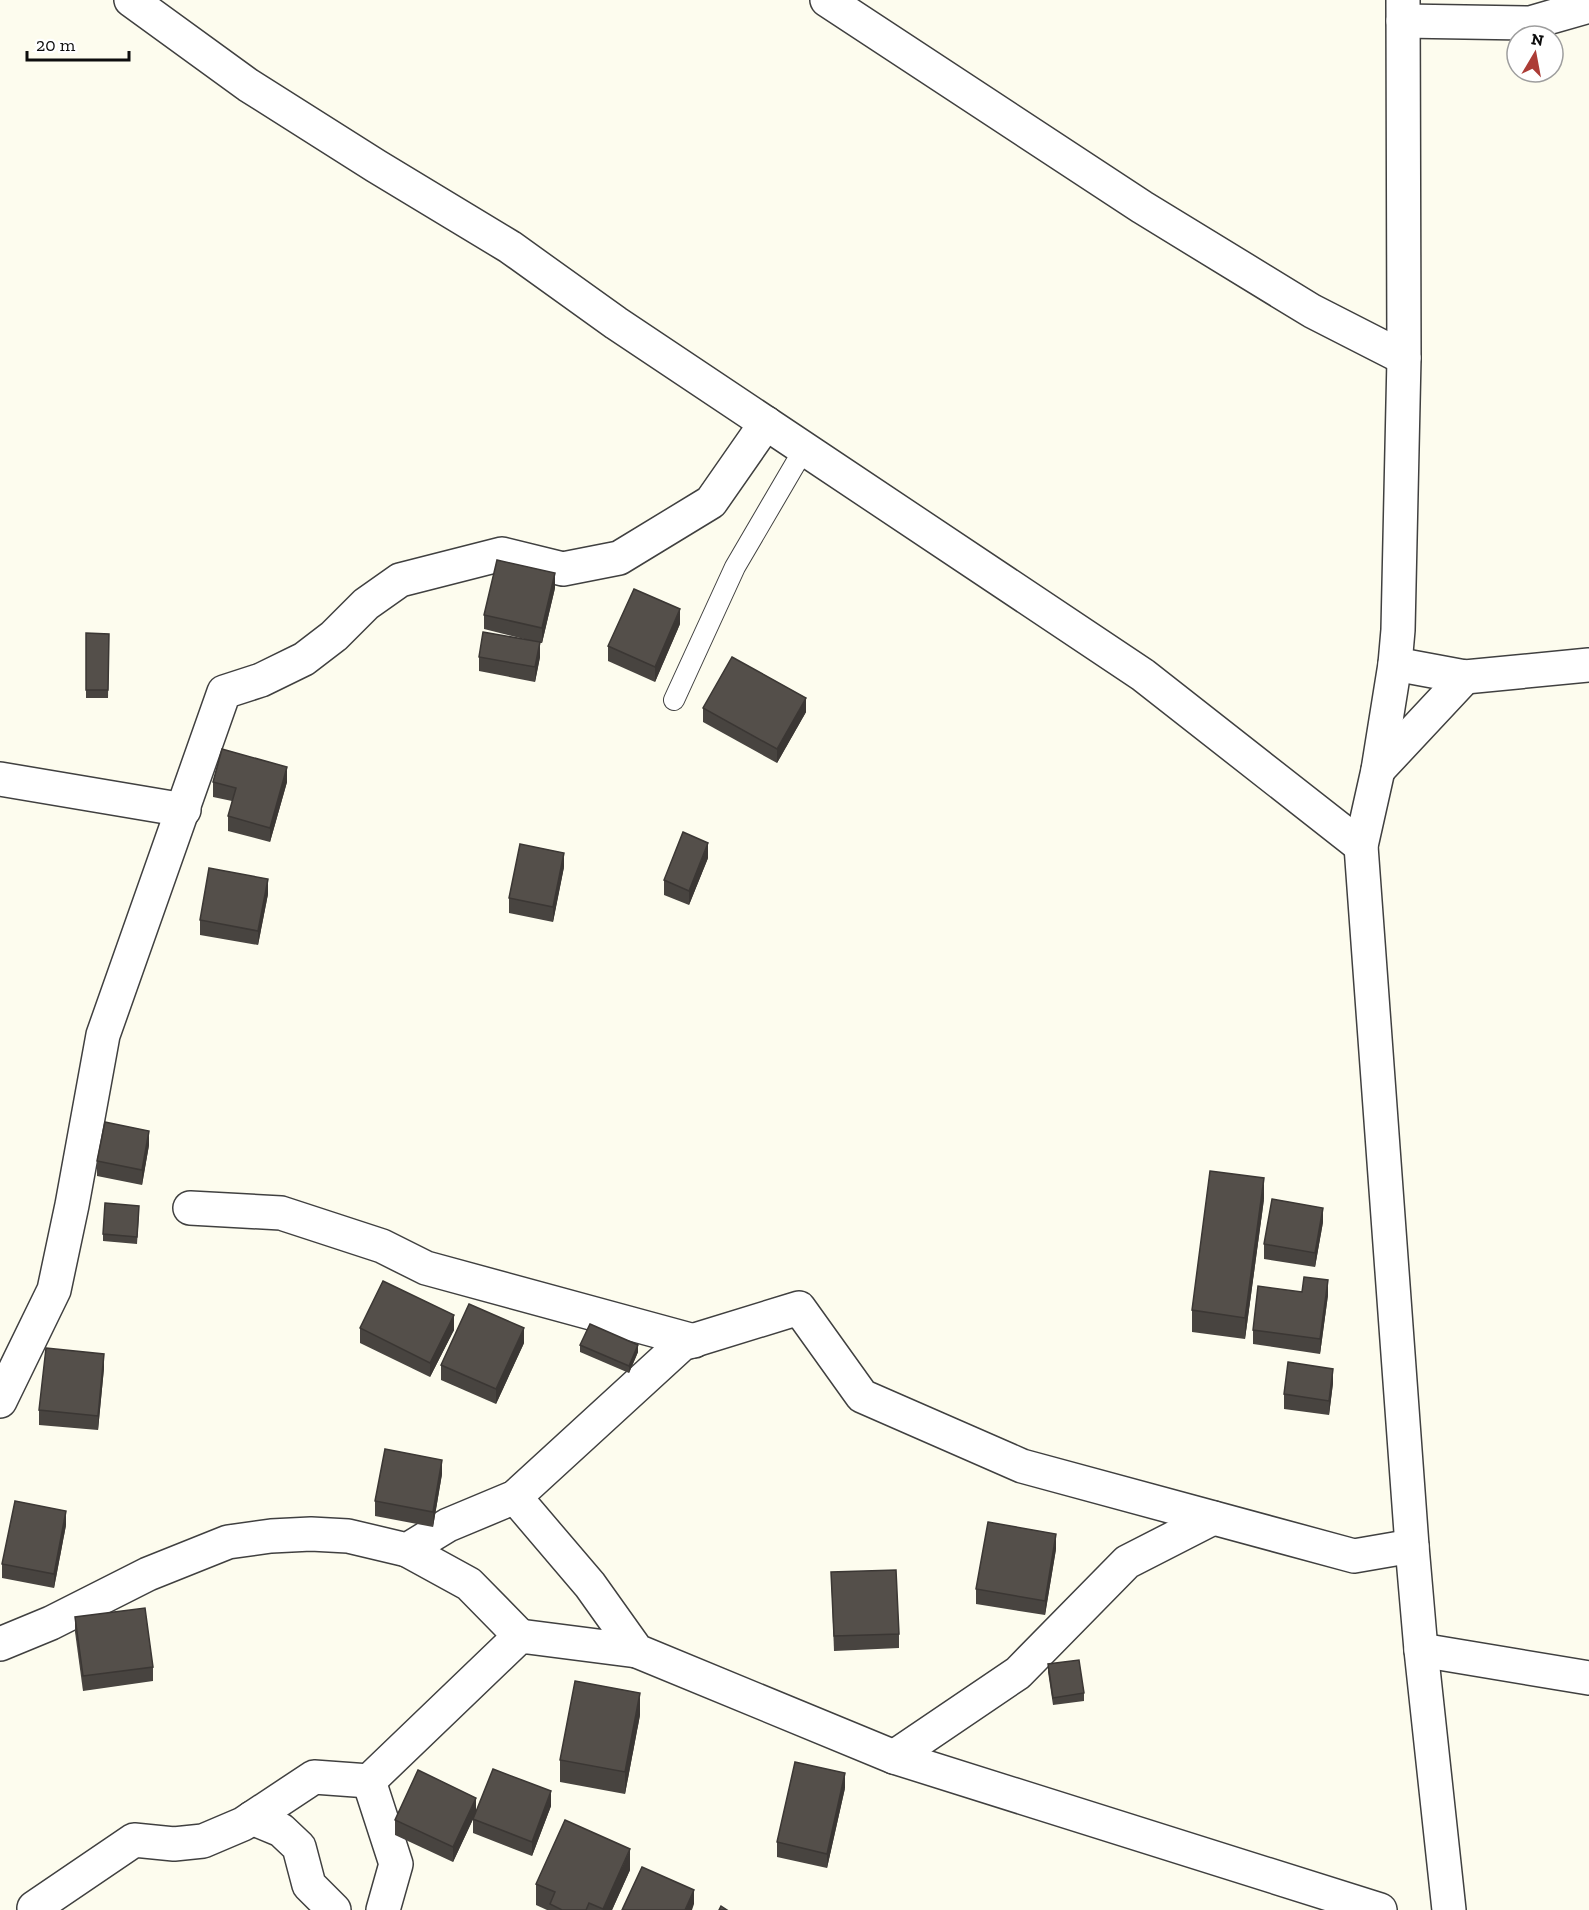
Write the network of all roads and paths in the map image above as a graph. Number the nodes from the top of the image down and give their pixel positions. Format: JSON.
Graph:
{"nodes":[{"id":1,"x":131,"y":0,"type":"edge"},
{"id":2,"x":827,"y":0,"type":"edge"},
{"id":3,"x":1589,"y":6,"type":"edge"},
{"id":4,"x":1403,"y":11,"type":"edge"},
{"id":5,"x":1404,"y":358,"type":"junction"},
{"id":6,"x":766,"y":423,"type":"junction"},
{"id":7,"x":804,"y":449,"type":"junction"},
{"id":8,"x":1395,"y":664,"type":"junction"},
{"id":9,"x":1589,"y":665,"type":"edge"},
{"id":10,"x":1465,"y":677,"type":"junction"},
{"id":11,"x":674,"y":700,"type":"dead end"},
{"id":12,"x":1378,"y":770,"type":"junction"},
{"id":13,"x":0,"y":779,"type":"edge"},
{"id":14,"x":183,"y":810,"type":"junction"},
{"id":15,"x":1361,"y":846,"type":"junction"},
{"id":16,"x":190,"y":1208,"type":"dead end"},
{"id":17,"x":694,"y":1341,"type":"junction"},
{"id":18,"x":0,"y":1401,"type":"edge"},
{"id":19,"x":515,"y":1497,"type":"junction"},
{"id":20,"x":1213,"y":1518,"type":"junction"},
{"id":21,"x":1412,"y":1546,"type":"junction"},
{"id":22,"x":407,"y":1550,"type":"junction"},
{"id":23,"x":520,"y":1636,"type":"junction"},
{"id":24,"x":0,"y":1644,"type":"edge"},
{"id":25,"x":1421,"y":1650,"type":"junction"},
{"id":26,"x":637,"y":1651,"type":"junction"},
{"id":27,"x":1589,"y":1678,"type":"edge"},
{"id":28,"x":894,"y":1757,"type":"junction"},
{"id":29,"x":369,"y":1781,"type":"junction"},
{"id":30,"x":252,"y":1818,"type":"junction"},
{"id":31,"x":34,"y":1908,"type":"dead end"},
{"id":32,"x":334,"y":1910,"type":"edge"},
{"id":33,"x":383,"y":1910,"type":"edge"},
{"id":34,"x":1380,"y":1910,"type":"edge"},
{"id":35,"x":1449,"y":1910,"type":"edge"}],
"edges":[{"from":1,"to":6,"type":"street"},
{"from":2,"to":5,"type":"street"},
{"from":3,"to":4,"type":"street"},
{"from":4,"to":5,"type":"street"},
{"from":5,"to":8,"type":"street"},
{"from":6,"to":7,"type":"street"},
{"from":6,"to":14,"type":"street"},
{"from":7,"to":11,"type":"lane"},
{"from":7,"to":15,"type":"street"},
{"from":8,"to":10,"type":"street"},
{"from":8,"to":12,"type":"street"},
{"from":9,"to":10,"type":"street"},
{"from":10,"to":12,"type":"street"},
{"from":12,"to":15,"type":"street"},
{"from":13,"to":14,"type":"street"},
{"from":14,"to":18,"type":"street"},
{"from":15,"to":21,"type":"street"},
{"from":16,"to":17,"type":"street"},
{"from":17,"to":19,"type":"street"},
{"from":17,"to":20,"type":"street"},
{"from":19,"to":22,"type":"street"},
{"from":19,"to":26,"type":"street"},
{"from":20,"to":21,"type":"street"},
{"from":20,"to":28,"type":"street"},
{"from":21,"to":25,"type":"street"},
{"from":22,"to":23,"type":"street"},
{"from":22,"to":24,"type":"street"},
{"from":23,"to":26,"type":"street"},
{"from":23,"to":29,"type":"street"},
{"from":25,"to":27,"type":"street"},
{"from":25,"to":35,"type":"street"},
{"from":26,"to":28,"type":"street"},
{"from":28,"to":34,"type":"street"},
{"from":29,"to":30,"type":"street"},
{"from":29,"to":33,"type":"street"},
{"from":30,"to":31,"type":"street"},
{"from":30,"to":32,"type":"street"}]}
